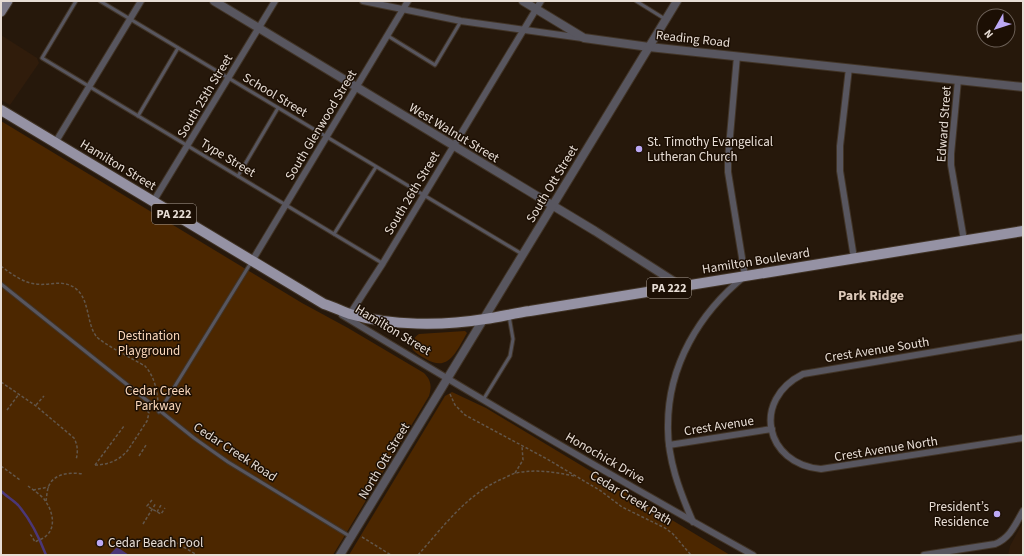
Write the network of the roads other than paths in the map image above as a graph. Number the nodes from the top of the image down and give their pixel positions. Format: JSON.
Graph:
{"nodes":[{"id":1,"x":8,"y":1,"type":"edge"},
{"id":2,"x":76,"y":1,"type":"edge"},
{"id":3,"x":100,"y":1,"type":"edge"},
{"id":4,"x":141,"y":1,"type":"edge"},
{"id":5,"x":214,"y":1,"type":"edge"},
{"id":6,"x":275,"y":1,"type":"edge"},
{"id":7,"x":363,"y":1,"type":"edge"},
{"id":8,"x":407,"y":1,"type":"edge"},
{"id":9,"x":523,"y":1,"type":"edge"},
{"id":10,"x":541,"y":1,"type":"edge"},
{"id":11,"x":636,"y":1,"type":"edge"},
{"id":12,"x":677,"y":1,"type":"edge"},
{"id":13,"x":403,"y":9,"type":"junction"},
{"id":14,"x":536,"y":9,"type":"junction"},
{"id":15,"x":1,"y":12,"type":"edge"},
{"id":16,"x":130,"y":19,"type":"junction"},
{"id":17,"x":666,"y":19,"type":"junction"},
{"id":18,"x":461,"y":21,"type":"junction"},
{"id":19,"x":258,"y":28,"type":"junction"},
{"id":20,"x":524,"y":30,"type":"junction"},
{"id":21,"x":387,"y":36,"type":"junction"},
{"id":22,"x":584,"y":38,"type":"junction"},
{"id":23,"x":649,"y":47,"type":"junction"},
{"id":24,"x":178,"y":48,"type":"junction"},
{"id":25,"x":737,"y":56,"type":"junction"},
{"id":26,"x":849,"y":68,"type":"junction"},
{"id":27,"x":228,"y":78,"type":"junction"},
{"id":28,"x":958,"y":80,"type":"junction"},
{"id":29,"x":89,"y":87,"type":"junction"},
{"id":30,"x":1023,"y":87,"type":"edge"},
{"id":31,"x":356,"y":88,"type":"junction"},
{"id":32,"x":278,"y":108,"type":"junction"},
{"id":33,"x":1,"y":110,"type":"edge"},
{"id":34,"x":138,"y":116,"type":"junction"},
{"id":35,"x":326,"y":137,"type":"junction"},
{"id":36,"x":55,"y":143,"type":"junction"},
{"id":37,"x":187,"y":146,"type":"junction"},
{"id":38,"x":454,"y":146,"type":"junction"},
{"id":39,"x":376,"y":167,"type":"junction"},
{"id":40,"x":238,"y":176,"type":"junction"},
{"id":41,"x":424,"y":196,"type":"junction"},
{"id":42,"x":154,"y":202,"type":"junction"},
{"id":43,"x":286,"y":205,"type":"junction"},
{"id":44,"x":552,"y":205,"type":"junction"},
{"id":45,"x":1023,"y":231,"type":"edge"},
{"id":46,"x":334,"y":234,"type":"junction"},
{"id":47,"x":964,"y":240,"type":"junction"},
{"id":48,"x":523,"y":255,"type":"junction"},
{"id":49,"x":854,"y":258,"type":"junction"},
{"id":50,"x":252,"y":261,"type":"junction"},
{"id":51,"x":383,"y":263,"type":"junction"},
{"id":52,"x":745,"y":276,"type":"junction"},
{"id":53,"x":1,"y":284,"type":"edge"},
{"id":54,"x":681,"y":286,"type":"junction"},
{"id":55,"x":324,"y":304,"type":"junction"},
{"id":56,"x":350,"y":314,"type":"junction"},
{"id":57,"x":508,"y":315,"type":"junction"},
{"id":58,"x":484,"y":320,"type":"junction"},
{"id":59,"x":1023,"y":337,"type":"edge"},
{"id":60,"x":447,"y":379,"type":"junction"},
{"id":61,"x":483,"y":400,"type":"junction"},
{"id":62,"x":159,"y":412,"type":"junction"},
{"id":63,"x":772,"y":429,"type":"junction"},
{"id":64,"x":1023,"y":438,"type":"edge"},
{"id":65,"x":669,"y":445,"type":"junction"},
{"id":66,"x":1023,"y":512,"type":"edge"},
{"id":67,"x":693,"y":522,"type":"junction"},
{"id":68,"x":351,"y":537,"type":"junction"},
{"id":69,"x":340,"y":555,"type":"edge"},
{"id":70,"x":753,"y":555,"type":"edge"},
{"id":71,"x":924,"y":555,"type":"edge"}],
"edges":[{"from":1,"to":15,"type":"main road"},
{"from":2,"to":29,"type":"lane","name":"Type Street"},
{"from":3,"to":16,"type":"lane","name":"School Street"},
{"from":4,"to":16,"type":"street"},
{"from":5,"to":19,"type":"street","name":"West Walnut Street"},
{"from":6,"to":19,"type":"street","name":"South 25th Street"},
{"from":7,"to":13,"type":"street","name":"Reading Road"},
{"from":8,"to":13,"type":"street","name":"South Glenwood Street"},
{"from":9,"to":14,"type":"street"},
{"from":10,"to":14,"type":"street","name":"South 26th Street"},
{"from":11,"to":17,"type":"lane"},
{"from":12,"to":17,"type":"street","name":"South Ott Street"},
{"from":13,"to":18,"type":"street","name":"Reading Road"},
{"from":13,"to":21,"type":"street","name":"South Glenwood Street"},
{"from":14,"to":20,"type":"street","name":"South 26th Street"},
{"from":14,"to":22,"type":"street"},
{"from":16,"to":24,"type":"lane","name":"School Street"},
{"from":16,"to":29,"type":"street"},
{"from":17,"to":23,"type":"street","name":"South Ott Street"},
{"from":18,"to":20,"type":"street","name":"Reading Road"},
{"from":18,"to":21,"type":"lane"},
{"from":19,"to":27,"type":"street","name":"South 25th Street"},
{"from":19,"to":31,"type":"street","name":"West Walnut Street"},
{"from":20,"to":22,"type":"street","name":"Reading Road"},
{"from":20,"to":38,"type":"street","name":"South 26th Street"},
{"from":21,"to":31,"type":"street","name":"South Glenwood Street"},
{"from":22,"to":23,"type":"street","name":"Reading Road"},
{"from":23,"to":25,"type":"street","name":"Reading Road"},
{"from":23,"to":44,"type":"street","name":"South Ott Street"},
{"from":24,"to":27,"type":"lane","name":"School Street"},
{"from":24,"to":34,"type":"lane"},
{"from":25,"to":26,"type":"street","name":"Reading Road"},
{"from":25,"to":52,"type":"street"},
{"from":26,"to":28,"type":"street","name":"Reading Road"},
{"from":26,"to":49,"type":"street"},
{"from":27,"to":32,"type":"lane","name":"School Street"},
{"from":27,"to":37,"type":"street","name":"South 25th Street"},
{"from":28,"to":30,"type":"street","name":"Reading Road"},
{"from":28,"to":47,"type":"street","name":"Edward Street"},
{"from":29,"to":34,"type":"lane","name":"Type Street"},
{"from":29,"to":36,"type":"street"},
{"from":31,"to":35,"type":"street","name":"South Glenwood Street"},
{"from":31,"to":38,"type":"street","name":"West Walnut Street"},
{"from":32,"to":35,"type":"lane","name":"School Street"},
{"from":32,"to":40,"type":"lane"},
{"from":33,"to":36,"type":"main road","name":"Hamilton Street","number":"PA 222"},
{"from":34,"to":37,"type":"lane","name":"Type Street"},
{"from":35,"to":39,"type":"lane","name":"School Street"},
{"from":35,"to":43,"type":"street","name":"South Glenwood Street"},
{"from":36,"to":42,"type":"main road","name":"Hamilton Street","number":"PA 222"},
{"from":37,"to":40,"type":"lane","name":"Type Street"},
{"from":37,"to":42,"type":"street","name":"South 25th Street"},
{"from":38,"to":41,"type":"street","name":"South 26th Street"},
{"from":38,"to":44,"type":"street","name":"West Walnut Street"},
{"from":39,"to":41,"type":"lane","name":"School Street"},
{"from":39,"to":46,"type":"lane"},
{"from":40,"to":43,"type":"lane","name":"Type Street"},
{"from":41,"to":48,"type":"lane","name":"School Street"},
{"from":41,"to":51,"type":"street","name":"South 26th Street"},
{"from":42,"to":50,"type":"main road","name":"Hamilton Street","number":"PA 222"},
{"from":43,"to":46,"type":"lane","name":"Type Street"},
{"from":43,"to":50,"type":"street","name":"South Glenwood Street"},
{"from":44,"to":48,"type":"street","name":"South Ott Street"},
{"from":44,"to":54,"type":"street","name":"West Walnut Street"},
{"from":45,"to":47,"type":"main road","name":"Hamilton Boulevard","number":"PA 222"},
{"from":46,"to":51,"type":"lane","name":"Type Street"},
{"from":47,"to":49,"type":"main road","name":"Hamilton Boulevard","number":"PA 222"},
{"from":48,"to":58,"type":"street","name":"South Ott Street"},
{"from":49,"to":52,"type":"main road","name":"Hamilton Boulevard","number":"PA 222"},
{"from":50,"to":55,"type":"main road","name":"Hamilton Street","number":"PA 222"},
{"from":50,"to":62,"type":"lane"},
{"from":51,"to":56,"type":"street","name":"South 26th Street"},
{"from":52,"to":54,"type":"main road","name":"Hamilton Boulevard","number":"PA 222"},
{"from":52,"to":65,"type":"street"},
{"from":53,"to":62,"type":"lane","name":"Cedar Creek Road"},
{"from":54,"to":57,"type":"main road","name":"Hamilton Boulevard","number":"PA 222"},
{"from":55,"to":56,"type":"main road","name":"Hamilton Street","number":"PA 222"},
{"from":55,"to":60,"type":"street","name":"Hamilton Street"},
{"from":56,"to":58,"type":"main road","name":"Hamilton Boulevard","number":"PA 222"},
{"from":57,"to":58,"type":"main road","name":"Hamilton Boulevard","number":"PA 222"},
{"from":57,"to":61,"type":"lane"},
{"from":58,"to":60,"type":"street","name":"South Ott Street"},
{"from":59,"to":63,"type":"street","name":"Crest Avenue South"},
{"from":60,"to":61,"type":"street","name":"Honochick Drive"},
{"from":60,"to":68,"type":"street","name":"North Ott Street"},
{"from":61,"to":67,"type":"street","name":"Honochick Drive"},
{"from":62,"to":68,"type":"lane","name":"Cedar Creek Road"},
{"from":63,"to":64,"type":"street","name":"Crest Avenue North"},
{"from":63,"to":65,"type":"street","name":"Crest Avenue"},
{"from":65,"to":67,"type":"street"},
{"from":66,"to":71,"type":"street"},
{"from":67,"to":70,"type":"street","name":"Honochick Drive"},
{"from":68,"to":69,"type":"street","name":"North Ott Street"}]}
